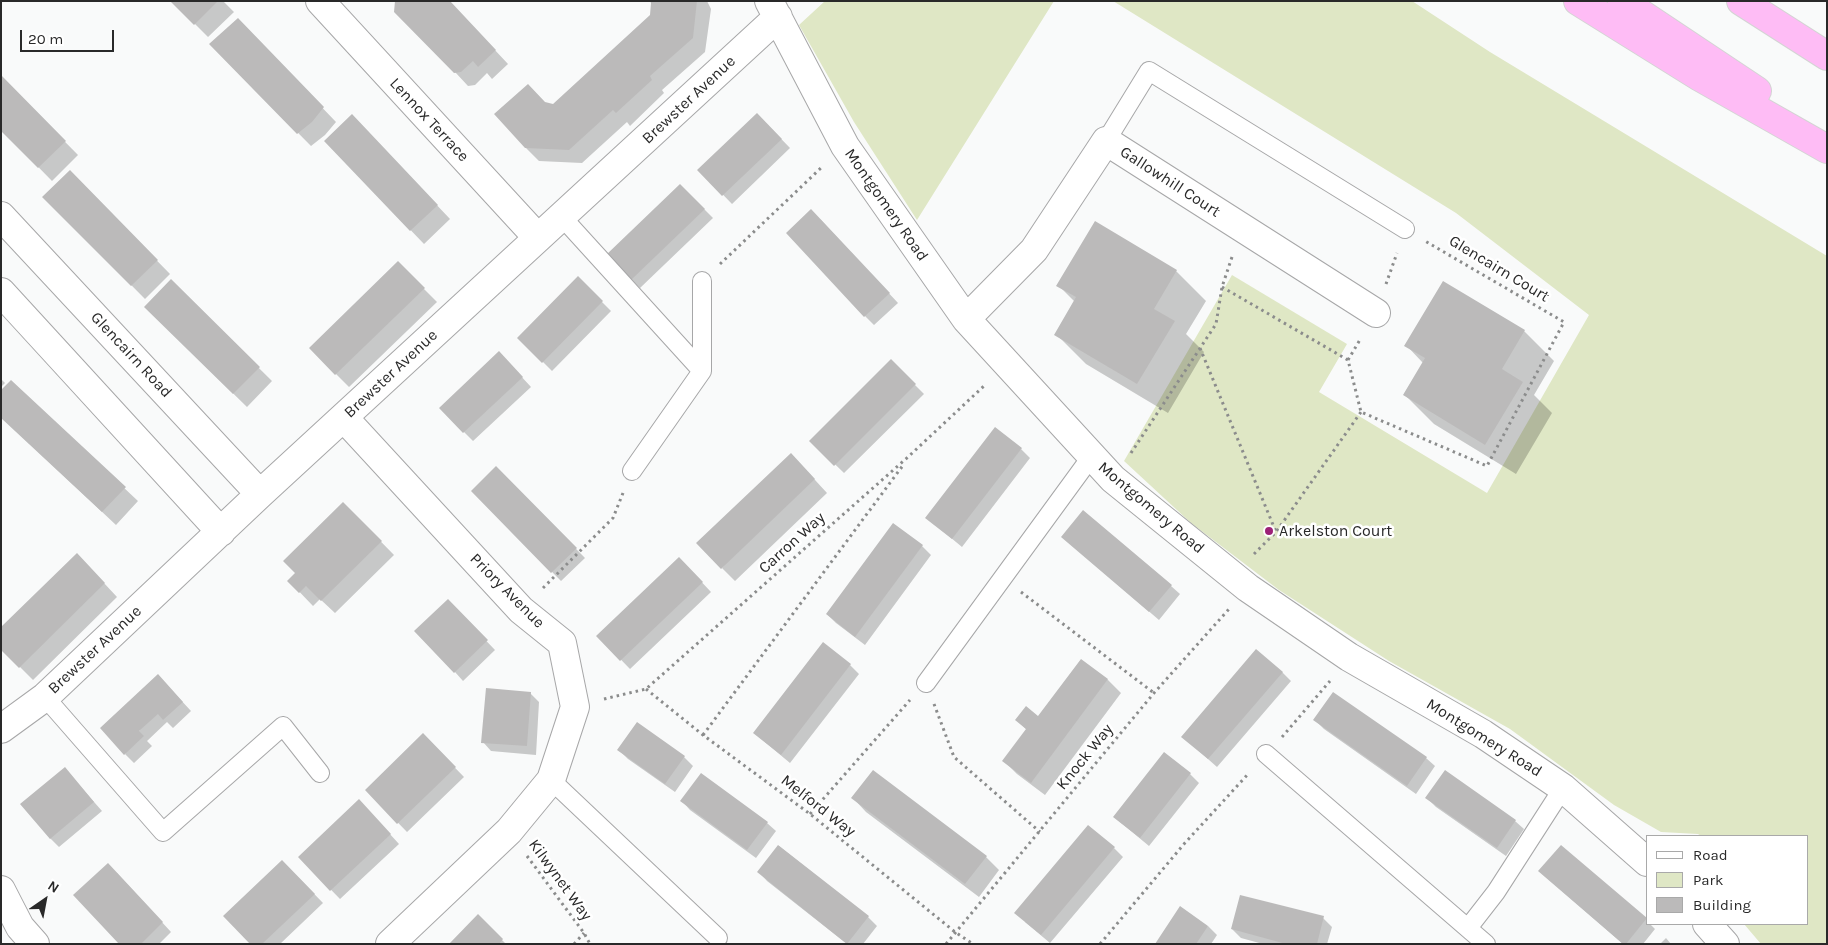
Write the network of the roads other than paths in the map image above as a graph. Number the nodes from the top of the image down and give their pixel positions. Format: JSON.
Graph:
{"nodes":[{"id":1,"x":320,"y":1,"type":"edge"},
{"id":2,"x":1578,"y":1,"type":"edge"},
{"id":3,"x":1622,"y":1,"type":"edge"},
{"id":4,"x":1741,"y":1,"type":"edge"},
{"id":5,"x":774,"y":9,"type":"edge"},
{"id":6,"x":1827,"y":56,"type":"edge"},
{"id":7,"x":1827,"y":133,"type":"edge"},
{"id":8,"x":1106,"y":141,"type":"junction"},
{"id":9,"x":1827,"y":149,"type":"edge"},
{"id":10,"x":1,"y":216,"type":"edge"},
{"id":11,"x":562,"y":217,"type":"junction"},
{"id":12,"x":1405,"y":229,"type":"road end"},
{"id":13,"x":538,"y":238,"type":"junction"},
{"id":14,"x":702,"y":281,"type":"road end"},
{"id":15,"x":1,"y":292,"type":"edge"},
{"id":16,"x":1376,"y":313,"type":"road end"},
{"id":17,"x":966,"y":319,"type":"junction"},
{"id":18,"x":702,"y":371,"type":"junction"},
{"id":19,"x":344,"y":418,"type":"junction"},
{"id":20,"x":1091,"y":457,"type":"junction"},
{"id":21,"x":632,"y":471,"type":"road end"},
{"id":22,"x":260,"y":494,"type":"junction"},
{"id":23,"x":222,"y":532,"type":"junction"},
{"id":24,"x":926,"y":683,"type":"road end"},
{"id":25,"x":45,"y":697,"type":"junction"},
{"id":26,"x":1,"y":729,"type":"edge"},
{"id":27,"x":1266,"y":754,"type":"road end"},
{"id":28,"x":320,"y":773,"type":"dead end"},
{"id":29,"x":551,"y":780,"type":"junction"},
{"id":30,"x":1564,"y":788,"type":"junction"},
{"id":31,"x":1646,"y":861,"type":"edge"},
{"id":32,"x":1,"y":890,"type":"edge"},
{"id":33,"x":1708,"y":925,"type":"edge"},
{"id":34,"x":1468,"y":928,"type":"junction"},
{"id":35,"x":718,"y":938,"type":"dead end"},
{"id":36,"x":34,"y":944,"type":"edge"},
{"id":37,"x":390,"y":944,"type":"edge"},
{"id":38,"x":1486,"y":944,"type":"edge"},
{"id":39,"x":1725,"y":944,"type":"edge"}],
"edges":[{"from":1,"to":13,"type":"street","name":"Lennox Terrace"},
{"from":2,"to":9,"type":"highway"},
{"from":3,"to":7,"type":"highway"},
{"from":4,"to":6,"type":"highway"},
{"from":5,"to":11,"type":"street","name":"Brewster Avenue"},
{"from":5,"to":17,"type":"street","name":"Montgomery Road"},
{"from":8,"to":12,"type":"lane"},
{"from":8,"to":16,"type":"street","name":"Gallowhill Court"},
{"from":8,"to":17,"type":"street","name":"Gallowhill Court"},
{"from":10,"to":22,"type":"street","name":"Glencairn Road"},
{"from":11,"to":13,"type":"street","name":"Brewster Avenue"},
{"from":11,"to":18,"type":"lane"},
{"from":13,"to":19,"type":"street","name":"Brewster Avenue"},
{"from":14,"to":18,"type":"lane"},
{"from":15,"to":23,"type":"street"},
{"from":17,"to":20,"type":"street","name":"Montgomery Road"},
{"from":18,"to":21,"type":"lane"},
{"from":19,"to":22,"type":"street","name":"Brewster Avenue"},
{"from":19,"to":29,"type":"street","name":"Priory Avenue"},
{"from":20,"to":24,"type":"lane"},
{"from":20,"to":30,"type":"street","name":"Montgomery Road"},
{"from":22,"to":23,"type":"street","name":"Brewster Avenue"},
{"from":23,"to":25,"type":"street","name":"Brewster Avenue"},
{"from":25,"to":26,"type":"street","name":"Brewster Avenue"},
{"from":25,"to":28,"type":"lane"},
{"from":27,"to":34,"type":"lane"},
{"from":29,"to":35,"type":"lane"},
{"from":29,"to":37,"type":"street","name":"Priory Avenue"},
{"from":30,"to":31,"type":"street","name":"Montgomery Road"},
{"from":30,"to":34,"type":"lane"},
{"from":32,"to":36,"type":"street"},
{"from":33,"to":39,"type":"street"},
{"from":34,"to":38,"type":"lane"}]}
